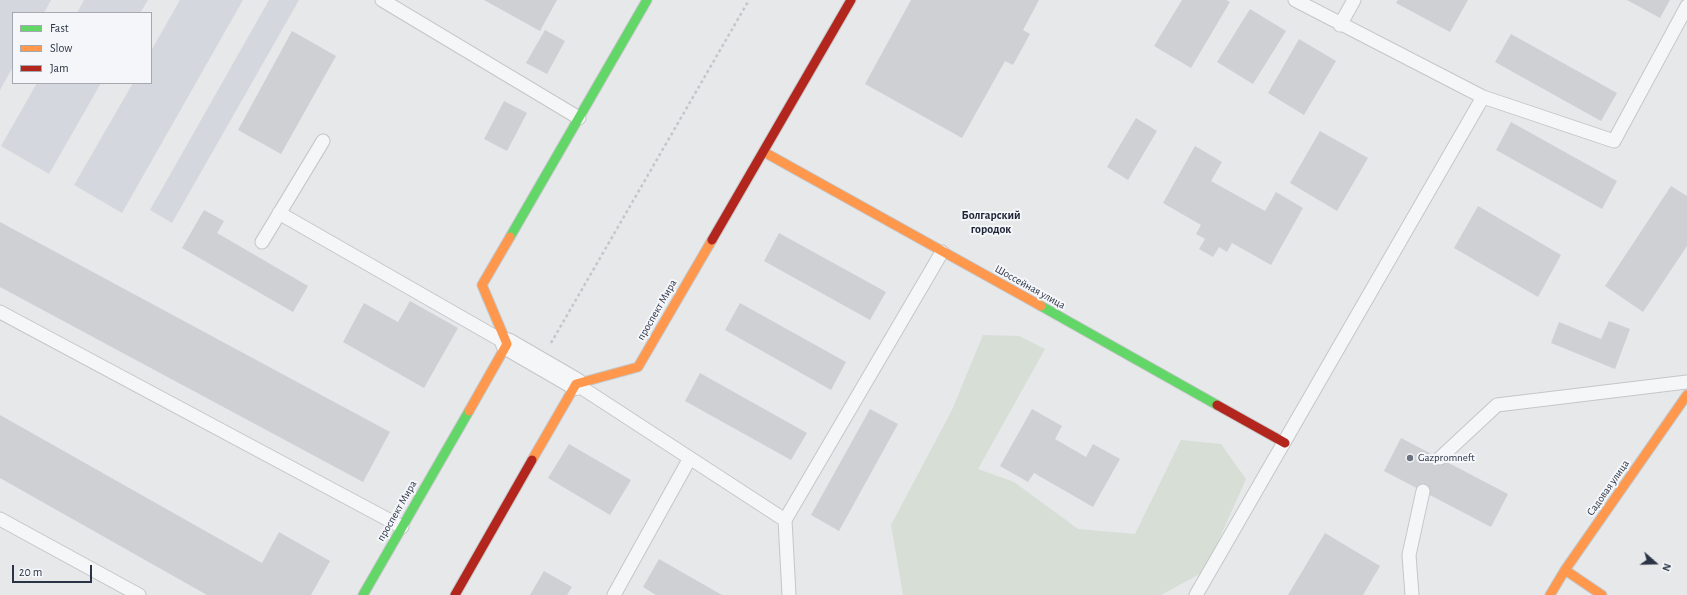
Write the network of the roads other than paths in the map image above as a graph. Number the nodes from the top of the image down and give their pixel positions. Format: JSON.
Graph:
{"nodes":[{"id":1,"x":382,"y":0,"type":"edge"},
{"id":2,"x":648,"y":0,"type":"edge"},
{"id":3,"x":851,"y":0,"type":"edge"},
{"id":4,"x":1295,"y":0,"type":"edge"},
{"id":5,"x":1354,"y":0,"type":"edge"},
{"id":6,"x":1687,"y":6,"type":"edge"},
{"id":7,"x":1340,"y":25,"type":"junction"},
{"id":8,"x":1483,"y":97,"type":"junction"},
{"id":9,"x":579,"y":118,"type":"junction"},
{"id":10,"x":323,"y":141,"type":"dead end"},
{"id":11,"x":764,"y":152,"type":"junction"},
{"id":12,"x":279,"y":213,"type":"junction"},
{"id":13,"x":262,"y":242,"type":"dead end"},
{"id":14,"x":942,"y":252,"type":"junction"},
{"id":15,"x":0,"y":312,"type":"edge"},
{"id":16,"x":507,"y":344,"type":"junction"},
{"id":17,"x":1687,"y":382,"type":"edge"},
{"id":18,"x":576,"y":384,"type":"junction"},
{"id":19,"x":1687,"y":395,"type":"edge"},
{"id":20,"x":1284,"y":443,"type":"junction"},
{"id":21,"x":690,"y":458,"type":"junction"},
{"id":22,"x":1440,"y":458,"type":"dead end"},
{"id":23,"x":1423,"y":491,"type":"dead end"},
{"id":24,"x":0,"y":518,"type":"edge"},
{"id":25,"x":785,"y":520,"type":"junction"},
{"id":26,"x":402,"y":527,"type":"junction"},
{"id":27,"x":1565,"y":570,"type":"junction"},
{"id":28,"x":139,"y":595,"type":"edge"},
{"id":29,"x":363,"y":595,"type":"edge"},
{"id":30,"x":455,"y":595,"type":"edge"},
{"id":31,"x":614,"y":595,"type":"edge"},
{"id":32,"x":789,"y":595,"type":"edge"},
{"id":33,"x":1196,"y":595,"type":"edge"},
{"id":34,"x":1412,"y":595,"type":"edge"},
{"id":35,"x":1550,"y":595,"type":"edge"},
{"id":36,"x":1602,"y":595,"type":"edge"}],
"edges":[{"from":1,"to":9,"type":"lane"},
{"from":2,"to":9,"type":"street"},
{"from":3,"to":11,"type":"street","name":"проспект Мира"},
{"from":4,"to":7,"type":"lane"},
{"from":5,"to":7,"type":"lane"},
{"from":6,"to":8,"type":"lane"},
{"from":7,"to":8,"type":"lane"},
{"from":8,"to":20,"type":"lane"},
{"from":9,"to":16,"type":"street"},
{"from":10,"to":12,"type":"lane"},
{"from":11,"to":14,"type":"street","name":"Шоссейная улица"},
{"from":11,"to":18,"type":"street","name":"проспект Мира"},
{"from":12,"to":13,"type":"lane"},
{"from":12,"to":16,"type":"lane"},
{"from":14,"to":20,"type":"street","name":"Шоссейная улица"},
{"from":14,"to":25,"type":"lane"},
{"from":15,"to":26,"type":"lane"},
{"from":16,"to":18,"type":"street"},
{"from":16,"to":26,"type":"street","name":"проспект Мира"},
{"from":17,"to":22,"type":"lane"},
{"from":18,"to":21,"type":"lane"},
{"from":18,"to":30,"type":"street"},
{"from":19,"to":27,"type":"street","name":"Садовая улица"},
{"from":20,"to":33,"type":"lane"},
{"from":21,"to":25,"type":"lane"},
{"from":21,"to":31,"type":"lane"},
{"from":23,"to":34,"type":"lane"},
{"from":24,"to":28,"type":"lane"},
{"from":25,"to":32,"type":"lane"},
{"from":26,"to":29,"type":"street","name":"проспект Мира"},
{"from":27,"to":35,"type":"street","name":"Садовая улица"},
{"from":27,"to":36,"type":"street"}]}
